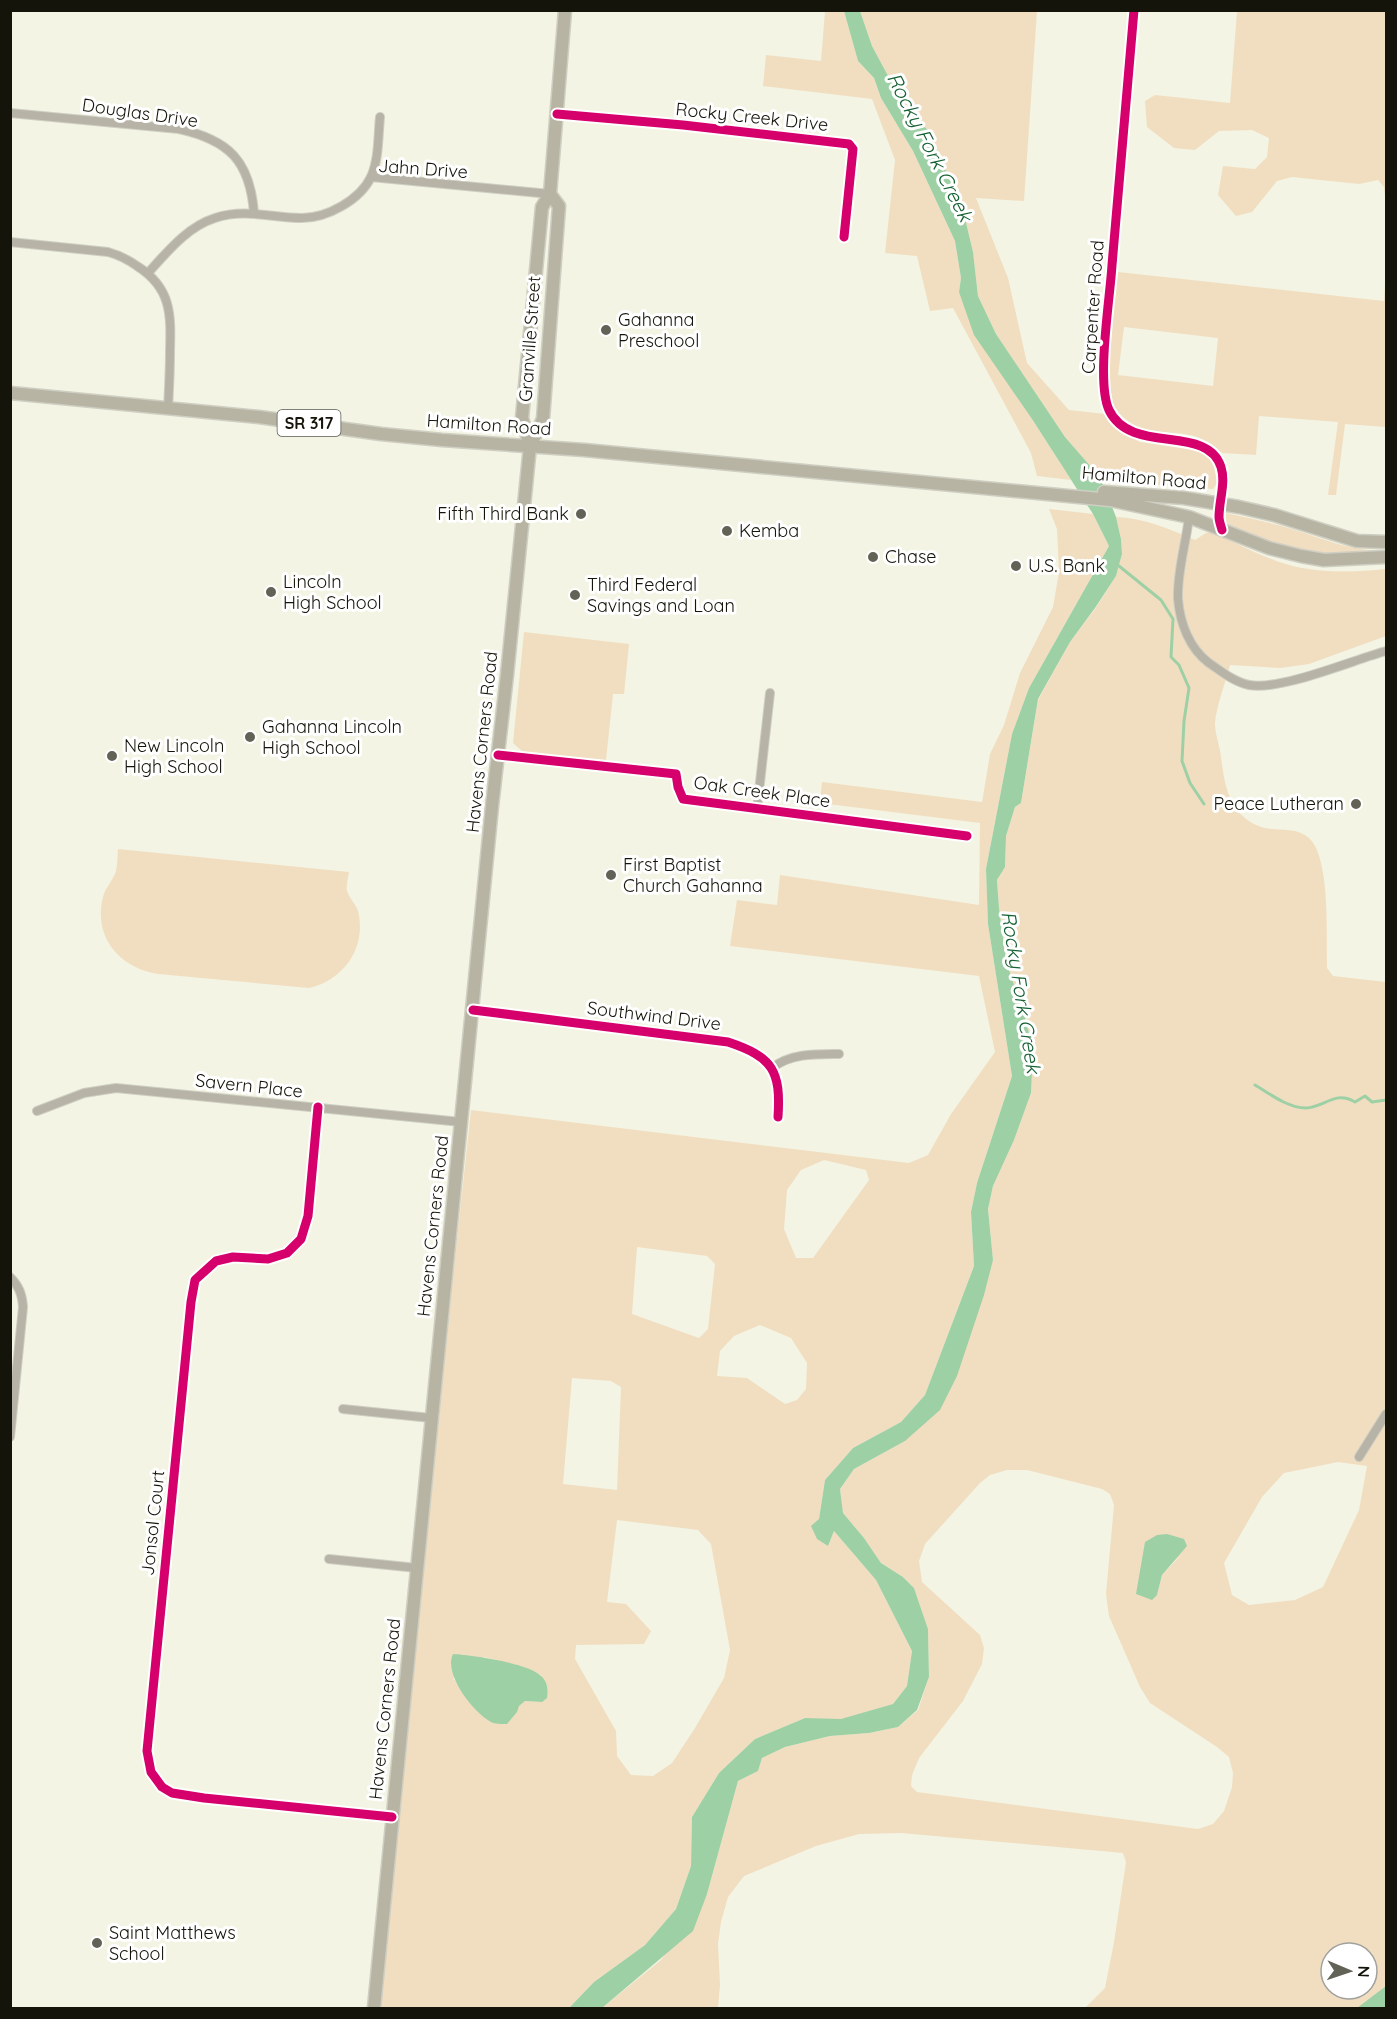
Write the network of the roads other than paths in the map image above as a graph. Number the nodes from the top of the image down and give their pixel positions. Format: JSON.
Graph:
{"nodes":[{"id":1,"x":565,"y":10,"type":"edge"},
{"id":2,"x":1134,"y":10,"type":"edge"},
{"id":3,"x":10,"y":113,"type":"edge"},
{"id":4,"x":557,"y":114,"type":"junction"},
{"id":5,"x":380,"y":117,"type":"dead end"},
{"id":6,"x":370,"y":177,"type":"junction"},
{"id":7,"x":550,"y":194,"type":"junction"},
{"id":8,"x":254,"y":213,"type":"junction"},
{"id":9,"x":844,"y":237,"type":"dead end"},
{"id":10,"x":10,"y":242,"type":"edge"},
{"id":11,"x":148,"y":273,"type":"junction"},
{"id":12,"x":10,"y":393,"type":"edge"},
{"id":13,"x":168,"y":409,"type":"junction"},
{"id":14,"x":530,"y":446,"type":"junction"},
{"id":15,"x":1141,"y":501,"type":"junction"},
{"id":16,"x":1221,"y":504,"type":"junction"},
{"id":17,"x":1189,"y":516,"type":"junction"},
{"id":18,"x":1227,"y":532,"type":"junction"},
{"id":19,"x":1386,"y":542,"type":"edge"},
{"id":20,"x":1386,"y":556,"type":"edge"},
{"id":21,"x":1386,"y":564,"type":"edge"},
{"id":22,"x":1386,"y":651,"type":"edge"},
{"id":23,"x":770,"y":693,"type":"dead end"},
{"id":24,"x":498,"y":755,"type":"junction"},
{"id":25,"x":757,"y":809,"type":"junction"},
{"id":26,"x":967,"y":836,"type":"dead end"},
{"id":27,"x":473,"y":1010,"type":"junction"},
{"id":28,"x":839,"y":1054,"type":"dead end"},
{"id":29,"x":772,"y":1068,"type":"junction"},
{"id":30,"x":318,"y":1107,"type":"junction"},
{"id":31,"x":37,"y":1111,"type":"dead end"},
{"id":32,"x":778,"y":1117,"type":"dead end"},
{"id":33,"x":461,"y":1122,"type":"junction"},
{"id":34,"x":10,"y":1276,"type":"edge"},
{"id":35,"x":343,"y":1409,"type":"dead end"},
{"id":36,"x":1386,"y":1414,"type":"edge"},
{"id":37,"x":431,"y":1418,"type":"junction"},
{"id":38,"x":10,"y":1437,"type":"edge"},
{"id":39,"x":1359,"y":1457,"type":"dead end"},
{"id":40,"x":329,"y":1559,"type":"dead end"},
{"id":41,"x":417,"y":1568,"type":"junction"},
{"id":42,"x":392,"y":1816,"type":"junction"},
{"id":43,"x":374,"y":2008,"type":"edge"}],
"edges":[{"from":1,"to":4,"type":"main road","name":"Granville Street"},
{"from":2,"to":16,"type":"street","name":"Carpenter Road"},
{"from":3,"to":8,"type":"street","name":"Douglas Drive"},
{"from":4,"to":7,"type":"main road","name":"Granville Street"},
{"from":4,"to":9,"type":"street","name":"Rocky Creek Drive"},
{"from":5,"to":6,"type":"street"},
{"from":6,"to":7,"type":"street","name":"Jahn Drive"},
{"from":6,"to":8,"type":"street","name":"Jahn Drive"},
{"from":7,"to":14,"type":"main road","name":"Granville Street"},
{"from":7,"to":14,"type":"main road","name":"Granville Street"},
{"from":8,"to":11,"type":"street","name":"Jahn Drive"},
{"from":10,"to":11,"type":"street"},
{"from":11,"to":13,"type":"street"},
{"from":12,"to":13,"type":"main road","name":"Hamilton Road","number":"SR 317"},
{"from":13,"to":14,"type":"main road","name":"Hamilton Road","number":"SR 317"},
{"from":14,"to":15,"type":"main road","name":"Hamilton Road"},
{"from":14,"to":24,"type":"main road","name":"Havens Corners Road"},
{"from":15,"to":16,"type":"main road","name":"Hamilton Road"},
{"from":15,"to":17,"type":"main road","name":"Hamilton Road"},
{"from":16,"to":18,"type":"street","name":"Carpenter Road"},
{"from":16,"to":19,"type":"main road","name":"Hamilton Road"},
{"from":17,"to":18,"type":"main road","name":"Hamilton Road"},
{"from":17,"to":22,"type":"street"},
{"from":18,"to":20,"type":"main road","name":"Hamilton Road"},
{"from":18,"to":21,"type":"main road","name":"Hamilton Road"},
{"from":23,"to":25,"type":"street"},
{"from":24,"to":25,"type":"street","name":"Oak Creek Place"},
{"from":24,"to":27,"type":"main road","name":"Havens Corners Road"},
{"from":25,"to":26,"type":"street","name":"Oak Creek Place"},
{"from":27,"to":29,"type":"street","name":"Southwind Drive"},
{"from":27,"to":33,"type":"main road","name":"Havens Corners Road"},
{"from":28,"to":29,"type":"street"},
{"from":29,"to":32,"type":"street"},
{"from":30,"to":31,"type":"street","name":"Savern Place"},
{"from":30,"to":33,"type":"street","name":"Savern Place"},
{"from":30,"to":42,"type":"street","name":"Jonsol Court"},
{"from":33,"to":37,"type":"main road","name":"Havens Corners Road"},
{"from":34,"to":38,"type":"street"},
{"from":35,"to":37,"type":"street"},
{"from":36,"to":39,"type":"street"},
{"from":37,"to":41,"type":"main road","name":"Havens Corners Road"},
{"from":40,"to":41,"type":"street"},
{"from":41,"to":42,"type":"main road","name":"Havens Corners Road"},
{"from":42,"to":43,"type":"main road","name":"Havens Corners Road"}]}
